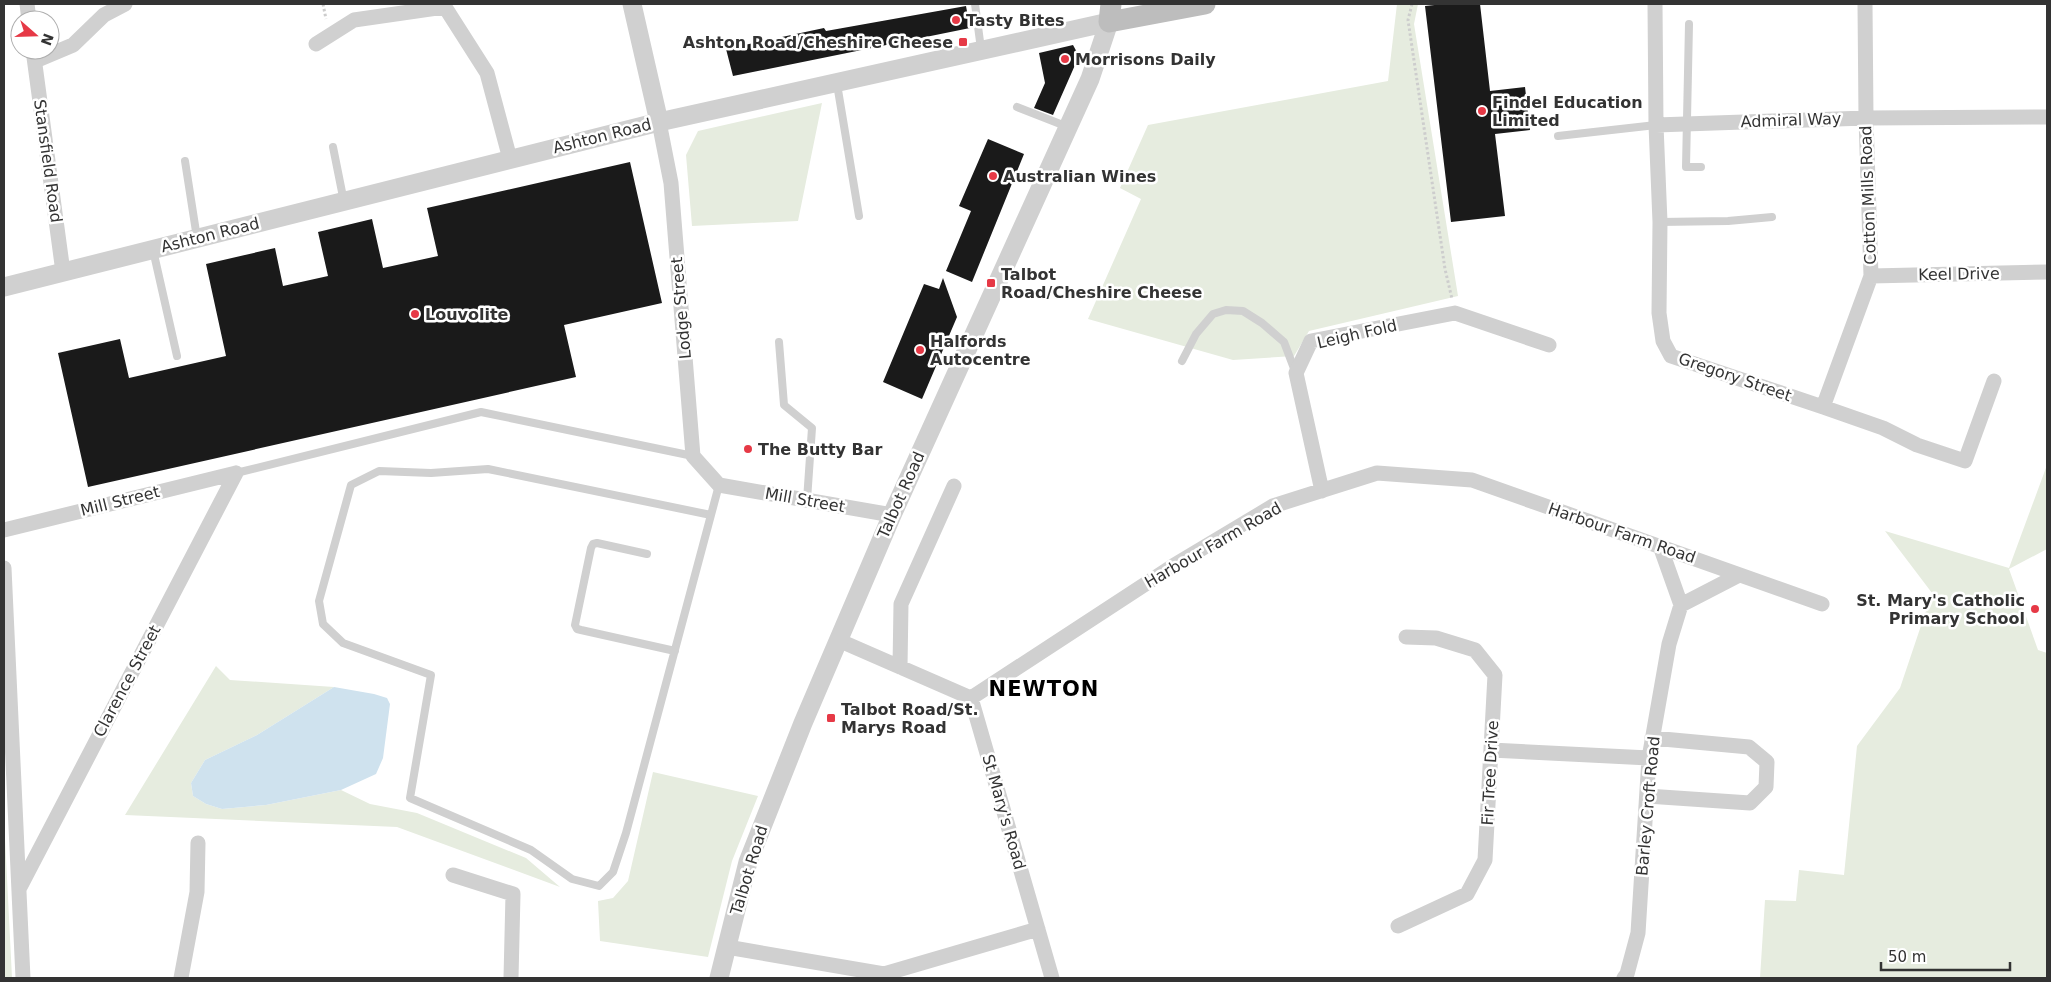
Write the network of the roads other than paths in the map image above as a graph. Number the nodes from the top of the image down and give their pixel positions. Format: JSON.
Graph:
{"nodes":[{"id":1,"x":125,"y":4,"type":"edge"},
{"id":2,"x":632,"y":4,"type":"edge"},
{"id":3,"x":975,"y":4,"type":"edge"},
{"id":4,"x":1205,"y":4,"type":"edge"},
{"id":5,"x":1655,"y":4,"type":"edge"},
{"id":6,"x":1865,"y":4,"type":"edge"},
{"id":7,"x":443,"y":6,"type":"edge"},
{"id":8,"x":1110,"y":13,"type":"edge"},
{"id":9,"x":1690,"y":24,"type":"dead end"},
{"id":10,"x":316,"y":44,"type":"dead end"},
{"id":11,"x":60,"y":49,"type":"edge"},
{"id":12,"x":981,"y":49,"type":"junction"},
{"id":13,"x":35,"y":60,"type":"edge"},
{"id":14,"x":836,"y":82,"type":"junction"},
{"id":15,"x":1017,"y":107,"type":"dead end"},
{"id":16,"x":2047,"y":117,"type":"edge"},
{"id":17,"x":1866,"y":118,"type":"junction"},
{"id":18,"x":659,"y":122,"type":"junction"},
{"id":19,"x":1656,"y":124,"type":"junction"},
{"id":20,"x":1688,"y":124,"type":"junction"},
{"id":21,"x":1068,"y":127,"type":"junction"},
{"id":22,"x":1558,"y":136,"type":"dead end"},
{"id":23,"x":333,"y":147,"type":"dead end"},
{"id":24,"x":510,"y":159,"type":"junction"},
{"id":25,"x":185,"y":161,"type":"dead end"},
{"id":26,"x":1701,"y":167,"type":"dead end"},
{"id":27,"x":344,"y":202,"type":"junction"},
{"id":28,"x":859,"y":216,"type":"dead end"},
{"id":29,"x":1772,"y":217,"type":"dead end"},
{"id":30,"x":1660,"y":222,"type":"junction"},
{"id":31,"x":197,"y":238,"type":"junction"},
{"id":32,"x":154,"y":250,"type":"junction"},
{"id":33,"x":63,"y":272,"type":"junction"},
{"id":34,"x":2047,"y":272,"type":"edge"},
{"id":35,"x":1871,"y":276,"type":"junction"},
{"id":36,"x":4,"y":287,"type":"edge"},
{"id":37,"x":779,"y":342,"type":"dead end"},
{"id":38,"x":1549,"y":345,"type":"dead end"},
{"id":39,"x":177,"y":356,"type":"dead end"},
{"id":40,"x":1182,"y":362,"type":"dead end"},
{"id":41,"x":1296,"y":373,"type":"junction"},
{"id":42,"x":1994,"y":381,"type":"dead end"},
{"id":43,"x":1823,"y":407,"type":"junction"},
{"id":44,"x":693,"y":456,"type":"junction"},
{"id":45,"x":236,"y":473,"type":"junction"},
{"id":46,"x":719,"y":485,"type":"junction"},
{"id":47,"x":954,"y":486,"type":"dead end"},
{"id":48,"x":1322,"y":490,"type":"junction"},
{"id":49,"x":807,"y":500,"type":"junction"},
{"id":50,"x":892,"y":514,"type":"junction"},
{"id":51,"x":711,"y":515,"type":"junction"},
{"id":52,"x":4,"y":530,"type":"edge"},
{"id":53,"x":1660,"y":546,"type":"junction"},
{"id":54,"x":647,"y":554,"type":"dead end"},
{"id":55,"x":4,"y":568,"type":"edge"},
{"id":56,"x":1739,"y":575,"type":"junction"},
{"id":57,"x":1822,"y":604,"type":"dead end"},
{"id":58,"x":1681,"y":605,"type":"junction"},
{"id":59,"x":1406,"y":637,"type":"dead end"},
{"id":60,"x":838,"y":640,"type":"junction"},
{"id":61,"x":675,"y":651,"type":"junction"},
{"id":62,"x":900,"y":667,"type":"junction"},
{"id":63,"x":971,"y":698,"type":"junction"},
{"id":64,"x":1652,"y":738,"type":"junction"},
{"id":65,"x":1491,"y":750,"type":"junction"},
{"id":66,"x":1649,"y":758,"type":"junction"},
{"id":67,"x":1647,"y":796,"type":"junction"},
{"id":68,"x":198,"y":843,"type":"dead end"},
{"id":69,"x":453,"y":874,"type":"dead end"},
{"id":70,"x":18,"y":889,"type":"junction"},
{"id":71,"x":1398,"y":926,"type":"dead end"},
{"id":72,"x":1038,"y":929,"type":"junction"},
{"id":73,"x":727,"y":947,"type":"junction"},
{"id":74,"x":23,"y":978,"type":"edge"},
{"id":75,"x":181,"y":978,"type":"edge"},
{"id":76,"x":511,"y":978,"type":"edge"},
{"id":77,"x":719,"y":978,"type":"edge"},
{"id":78,"x":1052,"y":978,"type":"edge"},
{"id":79,"x":1624,"y":978,"type":"edge"}],
"edges":[{"from":1,"to":11,"type":"street"},
{"from":2,"to":18,"type":"street"},
{"from":3,"to":12,"type":"lane"},
{"from":4,"to":8,"type":"main road","name":"Ashton Road"},
{"from":5,"to":19,"type":"street","name":"Gregory Street"},
{"from":6,"to":17,"type":"street","name":"Cotton Mills Road"},
{"from":7,"to":10,"type":"street"},
{"from":7,"to":24,"type":"street"},
{"from":8,"to":12,"type":"street","name":"Ashton Road"},
{"from":8,"to":21,"type":"street","name":"Talbot Road"},
{"from":9,"to":20,"type":"lane"},
{"from":12,"to":14,"type":"street","name":"Ashton Road"},
{"from":13,"to":33,"type":"street","name":"Stansfield Road"},
{"from":14,"to":18,"type":"street","name":"Ashton Road"},
{"from":14,"to":28,"type":"lane"},
{"from":15,"to":21,"type":"lane"},
{"from":16,"to":17,"type":"street","name":"Admiral Way"},
{"from":17,"to":20,"type":"street","name":"Admiral Way"},
{"from":17,"to":35,"type":"street","name":"Cotton Mills Road"},
{"from":18,"to":24,"type":"street","name":"Ashton Road"},
{"from":18,"to":44,"type":"street","name":"Lodge Street"},
{"from":19,"to":20,"type":"street","name":"Admiral Way"},
{"from":19,"to":22,"type":"lane"},
{"from":19,"to":30,"type":"street","name":"Gregory Street"},
{"from":20,"to":26,"type":"lane"},
{"from":21,"to":50,"type":"street","name":"Talbot Road"},
{"from":23,"to":27,"type":"lane"},
{"from":24,"to":27,"type":"street","name":"Ashton Road"},
{"from":25,"to":31,"type":"lane"},
{"from":27,"to":31,"type":"street","name":"Ashton Road"},
{"from":29,"to":30,"type":"lane"},
{"from":30,"to":43,"type":"street","name":"Gregory Street"},
{"from":31,"to":32,"type":"street","name":"Ashton Road"},
{"from":32,"to":33,"type":"street","name":"Ashton Road"},
{"from":32,"to":39,"type":"lane"},
{"from":33,"to":36,"type":"street","name":"Ashton Road"},
{"from":34,"to":35,"type":"street","name":"Keel Drive"},
{"from":35,"to":43,"type":"street","name":"Cotton Mills Road"},
{"from":37,"to":49,"type":"lane"},
{"from":38,"to":41,"type":"street","name":"Leigh Fold"},
{"from":40,"to":41,"type":"lane"},
{"from":41,"to":48,"type":"street"},
{"from":42,"to":43,"type":"street","name":"Gregory Street"},
{"from":44,"to":45,"type":"lane"},
{"from":44,"to":46,"type":"street"},
{"from":45,"to":52,"type":"street","name":"Mill Street"},
{"from":45,"to":70,"type":"street","name":"Clarence Street"},
{"from":46,"to":49,"type":"street","name":"Mill Street"},
{"from":46,"to":51,"type":"lane"},
{"from":47,"to":62,"type":"street"},
{"from":48,"to":53,"type":"street","name":"Harbour Farm Road"},
{"from":48,"to":63,"type":"street","name":"Harbour Farm Road"},
{"from":49,"to":50,"type":"street","name":"Mill Street"},
{"from":50,"to":60,"type":"street","name":"Talbot Road"},
{"from":51,"to":61,"type":"lane"},
{"from":51,"to":61,"type":"lane"},
{"from":53,"to":56,"type":"street","name":"Harbour Farm Road"},
{"from":53,"to":58,"type":"street"},
{"from":54,"to":61,"type":"lane"},
{"from":55,"to":70,"type":"street"},
{"from":56,"to":57,"type":"street","name":"Harbour Farm Road"},
{"from":56,"to":58,"type":"street"},
{"from":58,"to":64,"type":"street","name":"Barley Croft Road"},
{"from":59,"to":65,"type":"street","name":"Fir Tree Drive"},
{"from":60,"to":62,"type":"street"},
{"from":60,"to":73,"type":"street","name":"Talbot Road"},
{"from":62,"to":63,"type":"street"},
{"from":63,"to":72,"type":"street","name":"St Mary's Road"},
{"from":64,"to":66,"type":"street","name":"Barley Croft Road"},
{"from":64,"to":67,"type":"street"},
{"from":65,"to":66,"type":"street"},
{"from":65,"to":71,"type":"street","name":"Fir Tree Drive"},
{"from":66,"to":67,"type":"street","name":"Barley Croft Road"},
{"from":67,"to":79,"type":"street","name":"Barley Croft Road"},
{"from":68,"to":75,"type":"street"},
{"from":69,"to":76,"type":"street"},
{"from":70,"to":74,"type":"street"},
{"from":72,"to":73,"type":"street"},
{"from":72,"to":78,"type":"street","name":"St Mary's Road"},
{"from":73,"to":77,"type":"street","name":"Talbot Road"}]}
